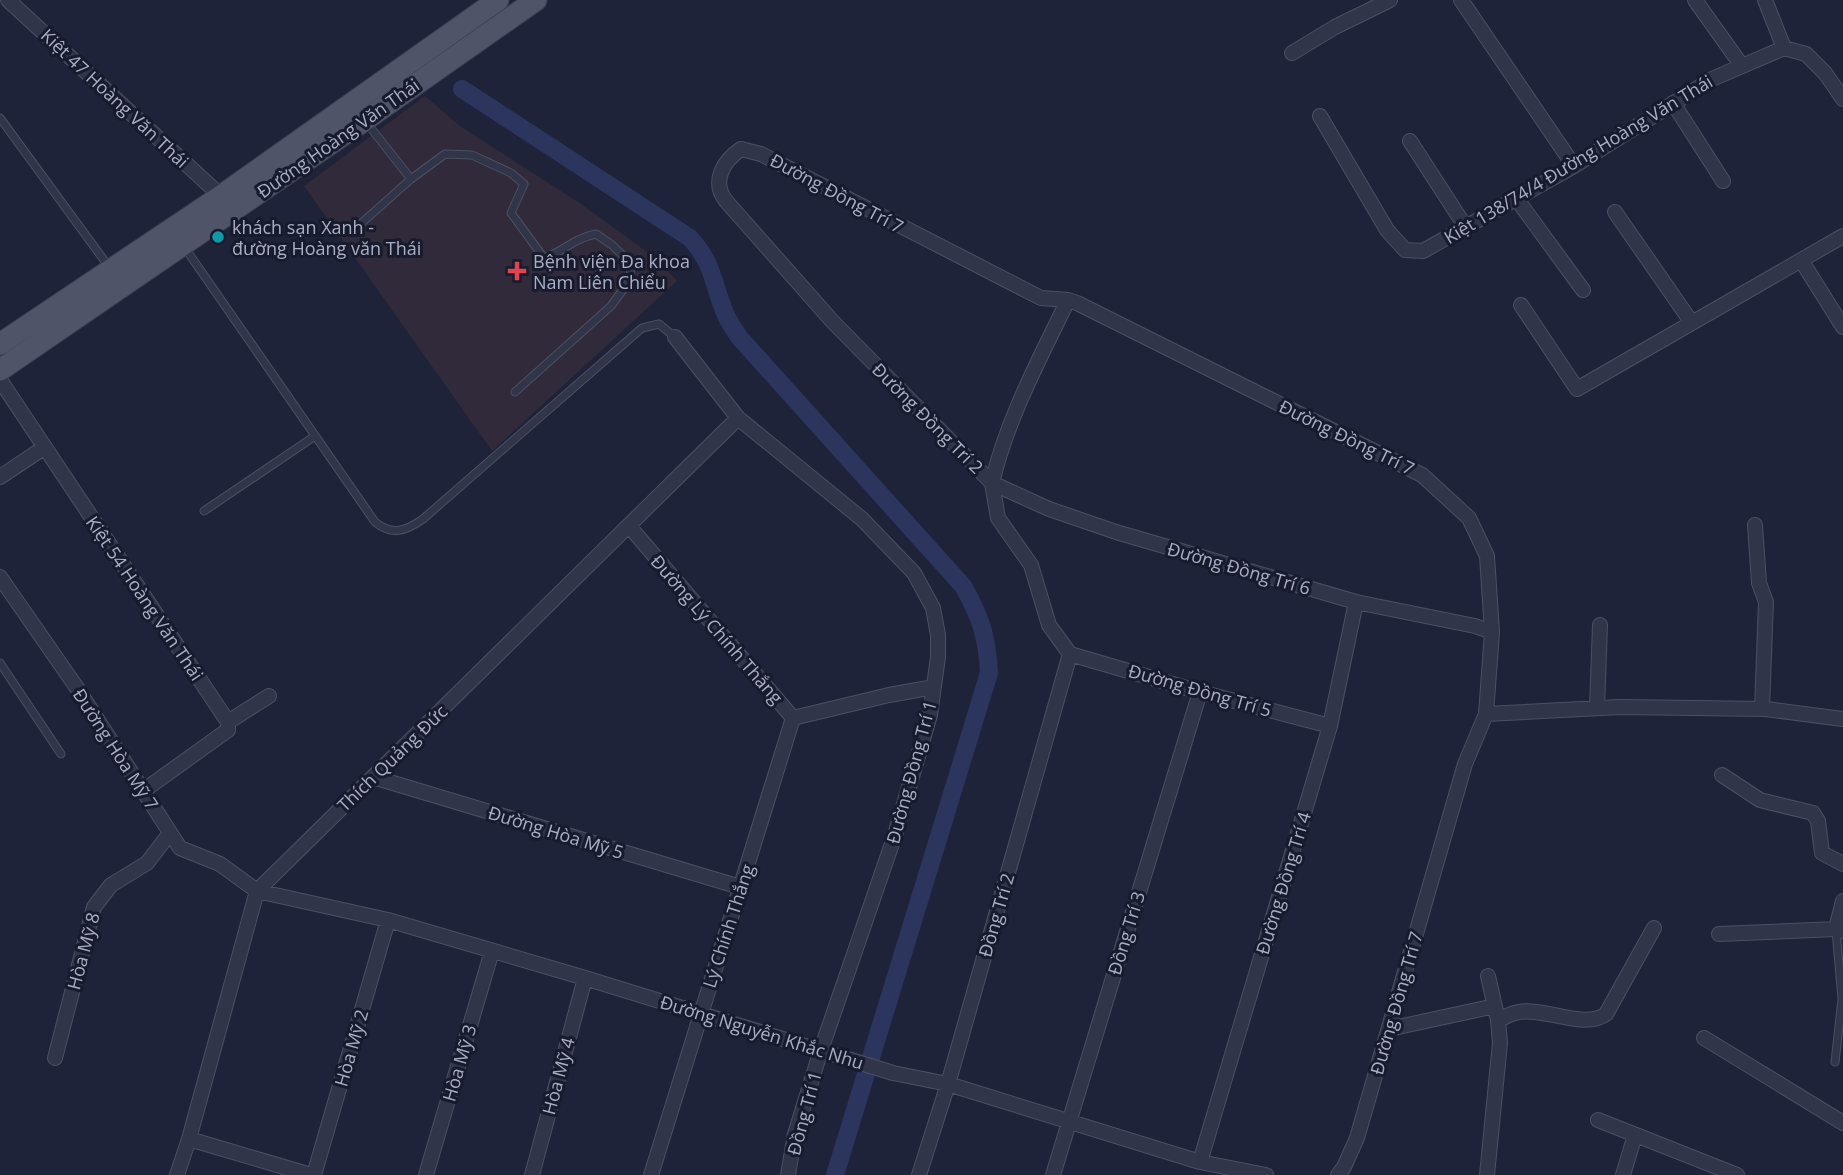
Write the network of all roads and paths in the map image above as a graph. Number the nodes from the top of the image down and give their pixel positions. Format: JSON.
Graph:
{"nodes":[{"id":1,"x":8,"y":0,"type":"edge"},
{"id":2,"x":498,"y":0,"type":"edge"},
{"id":3,"x":536,"y":0,"type":"edge"},
{"id":4,"x":1390,"y":0,"type":"edge"},
{"id":5,"x":1461,"y":0,"type":"edge"},
{"id":6,"x":1695,"y":0,"type":"edge"},
{"id":7,"x":1765,"y":0,"type":"edge"},
{"id":8,"x":1784,"y":48,"type":"junction"},
{"id":9,"x":1292,"y":53,"type":"dead end"},
{"id":10,"x":1742,"y":66,"type":"junction"},
{"id":11,"x":1843,"y":99,"type":"edge"},
{"id":12,"x":1673,"y":103,"type":"junction"},
{"id":13,"x":1320,"y":116,"type":"dead end"},
{"id":14,"x":0,"y":118,"type":"edge"},
{"id":15,"x":356,"y":118,"type":"junction"},
{"id":16,"x":1410,"y":141,"type":"dead end"},
{"id":17,"x":1574,"y":166,"type":"junction"},
{"id":18,"x":411,"y":180,"type":"junction"},
{"id":19,"x":1723,"y":181,"type":"dead end"},
{"id":20,"x":221,"y":196,"type":"junction"},
{"id":21,"x":1516,"y":198,"type":"junction"},
{"id":22,"x":735,"y":211,"type":"joint"},
{"id":23,"x":1615,"y":212,"type":"dead end"},
{"id":24,"x":1465,"y":226,"type":"junction"},
{"id":25,"x":357,"y":227,"type":"dead end"},
{"id":26,"x":1843,"y":236,"type":"edge"},
{"id":27,"x":183,"y":245,"type":"junction"},
{"id":28,"x":1801,"y":260,"type":"junction"},
{"id":29,"x":111,"y":270,"type":"junction"},
{"id":30,"x":1583,"y":290,"type":"dead end"},
{"id":31,"x":1068,"y":300,"type":"junction"},
{"id":32,"x":1521,"y":305,"type":"dead end"},
{"id":33,"x":1692,"y":323,"type":"junction"},
{"id":34,"x":1843,"y":327,"type":"edge"},
{"id":35,"x":675,"y":337,"type":"joint"},
{"id":36,"x":0,"y":344,"type":"edge"},
{"id":37,"x":0,"y":370,"type":"edge"},
{"id":38,"x":0,"y":380,"type":"edge"},
{"id":39,"x":515,"y":392,"type":"dead end"},
{"id":40,"x":738,"y":418,"type":"junction"},
{"id":41,"x":315,"y":436,"type":"junction"},
{"id":42,"x":45,"y":447,"type":"junction"},
{"id":43,"x":0,"y":477,"type":"edge"},
{"id":44,"x":992,"y":483,"type":"junction"},
{"id":45,"x":204,"y":511,"type":"dead end"},
{"id":46,"x":1755,"y":525,"type":"dead end"},
{"id":47,"x":629,"y":527,"type":"junction"},
{"id":48,"x":0,"y":577,"type":"edge"},
{"id":49,"x":1356,"y":602,"type":"junction"},
{"id":50,"x":1600,"y":625,"type":"dead end"},
{"id":51,"x":1492,"y":632,"type":"junction"},
{"id":52,"x":1070,"y":654,"type":"junction"},
{"id":53,"x":0,"y":663,"type":"edge"},
{"id":54,"x":934,"y":687,"type":"junction"},
{"id":55,"x":1200,"y":692,"type":"junction"},
{"id":56,"x":269,"y":696,"type":"dead end"},
{"id":57,"x":1597,"y":708,"type":"junction"},
{"id":58,"x":1762,"y":709,"type":"junction"},
{"id":59,"x":1486,"y":714,"type":"junction"},
{"id":60,"x":793,"y":718,"type":"junction"},
{"id":61,"x":1843,"y":719,"type":"edge"},
{"id":62,"x":228,"y":722,"type":"junction"},
{"id":63,"x":1330,"y":726,"type":"junction"},
{"id":64,"x":61,"y":754,"type":"dead end"},
{"id":65,"x":1721,"y":775,"type":"dead end"},
{"id":66,"x":373,"y":777,"type":"junction"},
{"id":67,"x":143,"y":790,"type":"junction"},
{"id":68,"x":170,"y":833,"type":"junction"},
{"id":69,"x":1843,"y":863,"type":"edge"},
{"id":70,"x":740,"y":887,"type":"junction"},
{"id":71,"x":257,"y":891,"type":"junction"},
{"id":72,"x":1843,"y":901,"type":"edge"},
{"id":73,"x":388,"y":920,"type":"junction"},
{"id":74,"x":1654,"y":928,"type":"dead end"},
{"id":75,"x":1840,"y":930,"type":"edge"},
{"id":76,"x":1719,"y":934,"type":"dead end"},
{"id":77,"x":492,"y":951,"type":"junction"},
{"id":78,"x":1488,"y":976,"type":"dead end"},
{"id":79,"x":585,"y":978,"type":"junction"},
{"id":80,"x":700,"y":1013,"type":"junction"},
{"id":81,"x":1497,"y":1013,"type":"junction"},
{"id":82,"x":1388,"y":1029,"type":"junction"},
{"id":83,"x":1704,"y":1038,"type":"dead end"},
{"id":84,"x":821,"y":1050,"type":"junction"},
{"id":85,"x":55,"y":1058,"type":"dead end"},
{"id":86,"x":1836,"y":1062,"type":"dead end"},
{"id":87,"x":948,"y":1084,"type":"junction"},
{"id":88,"x":1598,"y":1120,"type":"dead end"},
{"id":89,"x":1068,"y":1121,"type":"junction"},
{"id":90,"x":1843,"y":1123,"type":"edge"},
{"id":91,"x":1635,"y":1135,"type":"junction"},
{"id":92,"x":189,"y":1139,"type":"junction"},
{"id":93,"x":1200,"y":1162,"type":"junction"},
{"id":94,"x":177,"y":1175,"type":"edge"},
{"id":95,"x":313,"y":1175,"type":"edge"},
{"id":96,"x":426,"y":1175,"type":"edge"},
{"id":97,"x":532,"y":1175,"type":"edge"},
{"id":98,"x":651,"y":1175,"type":"edge"},
{"id":99,"x":788,"y":1175,"type":"edge"},
{"id":100,"x":919,"y":1175,"type":"edge"},
{"id":101,"x":1053,"y":1175,"type":"edge"},
{"id":102,"x":1265,"y":1175,"type":"edge"},
{"id":103,"x":1338,"y":1175,"type":"edge"},
{"id":104,"x":1487,"y":1175,"type":"edge"},
{"id":105,"x":1623,"y":1175,"type":"edge"},
{"id":106,"x":1737,"y":1175,"type":"edge"}],
"edges":[{"from":1,"to":20,"type":"street","name":"Kiệt 47 Hoàng Văn Thái"},
{"from":2,"to":15,"type":"main road","name":"Đường Hoàng Văn Thái"},
{"from":3,"to":15,"type":"main road","name":"Đường Hoàng Văn Thái"},
{"from":4,"to":9,"type":"street"},
{"from":5,"to":17,"type":"street"},
{"from":6,"to":10,"type":"street"},
{"from":7,"to":8,"type":"street"},
{"from":8,"to":10,"type":"street","name":"Kiệt 138/74/4 Đường Hoàng Văn Thái"},
{"from":8,"to":11,"type":"street"},
{"from":10,"to":12,"type":"street","name":"Kiệt 138/74/4 Đường Hoàng Văn Thái"},
{"from":12,"to":17,"type":"street","name":"Kiệt 138/74/4 Đường Hoàng Văn Thái"},
{"from":12,"to":19,"type":"street"},
{"from":13,"to":24,"type":"street","name":"Kiệt 138/74/4 Đường Hoàng Văn Thái"},
{"from":14,"to":29,"type":"lane"},
{"from":15,"to":18,"type":"lane"},
{"from":15,"to":20,"type":"main road","name":"Đường Hoàng Văn Thái"},
{"from":15,"to":27,"type":"main road","name":"Đường Hoàng Văn Thái"},
{"from":16,"to":24,"type":"street"},
{"from":17,"to":21,"type":"street","name":"Kiệt 138/74/4 Đường Hoàng Văn Thái"},
{"from":18,"to":25,"type":"lane"},
{"from":18,"to":39,"type":"lane"},
{"from":20,"to":29,"type":"main road","name":"Đường Hoàng Văn Thái"},
{"from":21,"to":24,"type":"street","name":"Kiệt 138/74/4 Đường Hoàng Văn Thái"},
{"from":21,"to":30,"type":"street"},
{"from":22,"to":31,"type":"street","name":"Đường Đồng Trí 7"},
{"from":22,"to":44,"type":"street","name":"Đường Đồng Trí 2"},
{"from":23,"to":33,"type":"street"},
{"from":26,"to":28,"type":"street"},
{"from":27,"to":37,"type":"main road","name":"Đường Hoàng Văn Thái"},
{"from":27,"to":41,"type":"lane"},
{"from":28,"to":33,"type":"street"},
{"from":28,"to":34,"type":"street"},
{"from":29,"to":36,"type":"main road","name":"Đường Hoàng Văn Thái"},
{"from":31,"to":44,"type":"street"},
{"from":31,"to":51,"type":"street","name":"Đường Đồng Trí 7"},
{"from":32,"to":33,"type":"street"},
{"from":35,"to":40,"type":"street","name":"Đường Đồng Trí 1"},
{"from":35,"to":41,"type":"lane"},
{"from":38,"to":42,"type":"street","name":"Kiệt 54 Hoàng Văn Thái"},
{"from":40,"to":47,"type":"street","name":"Thích Quảng Đức"},
{"from":40,"to":54,"type":"street","name":"Đường Đồng Trí 1"},
{"from":41,"to":45,"type":"lane"},
{"from":42,"to":43,"type":"street"},
{"from":42,"to":62,"type":"street","name":"Kiệt 54 Hoàng Văn Thái"},
{"from":44,"to":49,"type":"street","name":"Đường Đồng Trí 6"},
{"from":44,"to":52,"type":"street","name":"Đường Đồng Trí 2"},
{"from":46,"to":58,"type":"street"},
{"from":47,"to":60,"type":"street","name":"Đường Lý Chính Thắng"},
{"from":47,"to":66,"type":"street","name":"Thích Quảng Đức"},
{"from":48,"to":67,"type":"street","name":"Đường Hòa Mỹ 7"},
{"from":49,"to":51,"type":"street","name":"Đường Đồng Trí 6"},
{"from":49,"to":63,"type":"street","name":"Đường Đồng Trí 4"},
{"from":50,"to":57,"type":"street"},
{"from":51,"to":59,"type":"street","name":"Đường Đồng Trí 7"},
{"from":52,"to":55,"type":"street","name":"Đường Đồng Trí 5"},
{"from":52,"to":87,"type":"street","name":"Đồng Trí 2"},
{"from":53,"to":64,"type":"lane"},
{"from":54,"to":60,"type":"street","name":"Đường Lý Chính Thắng"},
{"from":54,"to":84,"type":"street","name":"Đường Đồng Trí 1"},
{"from":55,"to":63,"type":"street","name":"Đường Đồng Trí 5"},
{"from":55,"to":89,"type":"street","name":"Đồng Trí 3"},
{"from":56,"to":62,"type":"street"},
{"from":57,"to":58,"type":"street"},
{"from":57,"to":59,"type":"street"},
{"from":58,"to":61,"type":"street"},
{"from":59,"to":82,"type":"street","name":"Đường Đồng Trí 7"},
{"from":60,"to":70,"type":"street","name":"Lý Chính Thắng"},
{"from":62,"to":67,"type":"street"},
{"from":63,"to":93,"type":"street","name":"Đường Đồng Trí 4"},
{"from":65,"to":69,"type":"street"},
{"from":66,"to":70,"type":"street","name":"Đường Hòa Mỹ 5"},
{"from":66,"to":71,"type":"street","name":"Thích Quảng Đức"},
{"from":67,"to":68,"type":"street","name":"Đường Hòa Mỹ 7"},
{"from":68,"to":71,"type":"street","name":"Đường Hòa Mỹ 7"},
{"from":68,"to":85,"type":"street","name":"Hòa Mỹ 8"},
{"from":70,"to":80,"type":"street","name":"Lý Chính Thắng"},
{"from":71,"to":73,"type":"street","name":"Đường Nguyễn Khắc Nhu"},
{"from":71,"to":92,"type":"street"},
{"from":72,"to":75,"type":"street"},
{"from":73,"to":77,"type":"street","name":"Đường Nguyễn Khắc Nhu"},
{"from":73,"to":95,"type":"street","name":"Hòa Mỹ 2"},
{"from":74,"to":81,"type":"street"},
{"from":75,"to":76,"type":"street"},
{"from":75,"to":86,"type":"lane"},
{"from":77,"to":79,"type":"street","name":"Đường Nguyễn Khắc Nhu"},
{"from":77,"to":96,"type":"street","name":"Hòa Mỹ 3"},
{"from":78,"to":81,"type":"street"},
{"from":79,"to":80,"type":"street","name":"Đường Nguyễn Khắc Nhu"},
{"from":79,"to":97,"type":"street","name":"Hòa Mỹ 4"},
{"from":80,"to":84,"type":"street","name":"Đường Nguyễn Khắc Nhu"},
{"from":80,"to":98,"type":"street","name":"Lý Chính Thắng"},
{"from":81,"to":82,"type":"street"},
{"from":81,"to":104,"type":"street"},
{"from":82,"to":103,"type":"street","name":"Đường Đồng Trí 7"},
{"from":83,"to":90,"type":"street"},
{"from":84,"to":87,"type":"street","name":"Đường Nguyễn Khắc Nhu"},
{"from":84,"to":99,"type":"street","name":"Đồng Trí 1"},
{"from":87,"to":89,"type":"street","name":"Đường Nguyễn Khắc Nhu"},
{"from":87,"to":100,"type":"street","name":"Đồng Trí 2"},
{"from":88,"to":91,"type":"street"},
{"from":89,"to":93,"type":"street","name":"Đường Nguyễn Khắc Nhu"},
{"from":89,"to":101,"type":"street","name":"Đồng Trí 3"},
{"from":91,"to":105,"type":"street"},
{"from":91,"to":106,"type":"street"},
{"from":92,"to":94,"type":"street"},
{"from":92,"to":95,"type":"street"},
{"from":93,"to":102,"type":"street","name":"Đường Nguyễn Khắc Nhu"}]}
